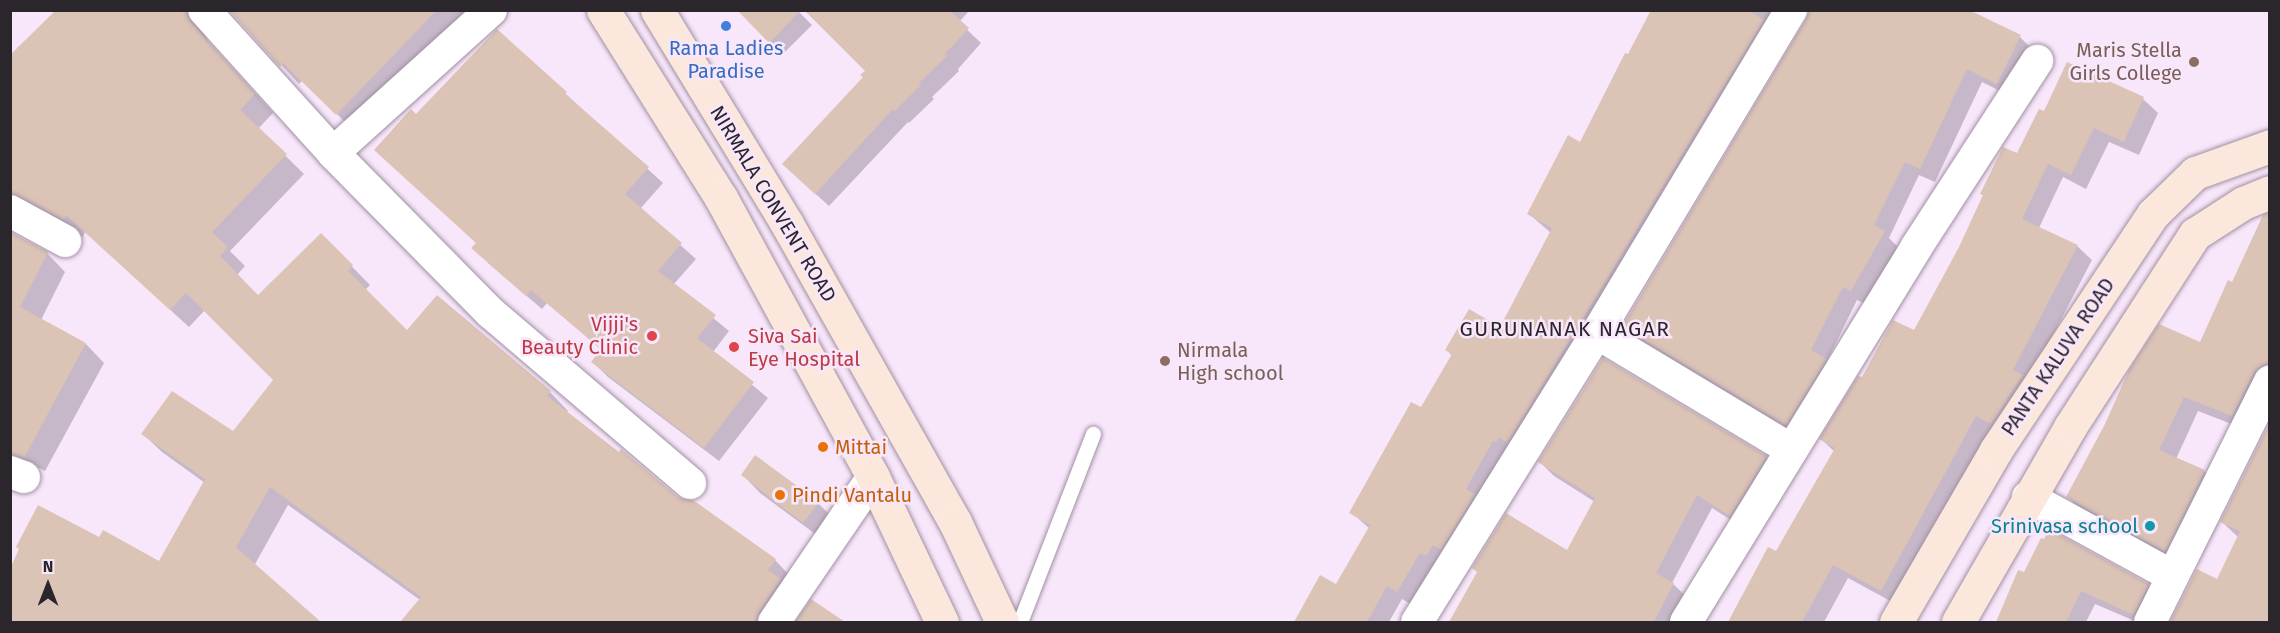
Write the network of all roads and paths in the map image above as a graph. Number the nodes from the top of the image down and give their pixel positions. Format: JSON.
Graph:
{"nodes":[{"id":1,"x":204,"y":10,"type":"edge"},
{"id":2,"x":491,"y":10,"type":"edge"},
{"id":3,"x":603,"y":10,"type":"edge"},
{"id":4,"x":657,"y":10,"type":"edge"},
{"id":5,"x":1791,"y":10,"type":"edge"},
{"id":6,"x":2037,"y":61,"type":"dead end"},
{"id":7,"x":2270,"y":146,"type":"edge"},
{"id":8,"x":333,"y":153,"type":"junction"},
{"id":9,"x":2270,"y":192,"type":"edge"},
{"id":10,"x":10,"y":211,"type":"edge"},
{"id":11,"x":65,"y":241,"type":"dead end"},
{"id":12,"x":1597,"y":333,"type":"junction"},
{"id":13,"x":2270,"y":381,"type":"edge"},
{"id":14,"x":1094,"y":434,"type":"dead end"},
{"id":15,"x":1792,"y":450,"type":"junction"},
{"id":16,"x":873,"y":477,"type":"junction"},
{"id":17,"x":690,"y":483,"type":"dead end"},
{"id":18,"x":2028,"y":497,"type":"junction"},
{"id":19,"x":2172,"y":576,"type":"junction"},
{"id":20,"x":774,"y":622,"type":"edge"},
{"id":21,"x":942,"y":622,"type":"edge"},
{"id":22,"x":1002,"y":622,"type":"edge"},
{"id":23,"x":1020,"y":622,"type":"edge"},
{"id":24,"x":1417,"y":622,"type":"edge"},
{"id":25,"x":1686,"y":622,"type":"edge"},
{"id":26,"x":1896,"y":622,"type":"edge"},
{"id":27,"x":1958,"y":622,"type":"edge"},
{"id":28,"x":2150,"y":622,"type":"edge"}],
"edges":[{"from":1,"to":8,"type":"street"},
{"from":2,"to":8,"type":"street"},
{"from":3,"to":16,"type":"street"},
{"from":4,"to":22,"type":"street","name":"NIRMALA CONVENT ROAD"},
{"from":5,"to":12,"type":"street"},
{"from":6,"to":15,"type":"street"},
{"from":7,"to":26,"type":"street","name":"PANTA KALUVA ROAD"},
{"from":8,"to":17,"type":"street"},
{"from":9,"to":18,"type":"street"},
{"from":10,"to":11,"type":"street"},
{"from":12,"to":15,"type":"street"},
{"from":12,"to":24,"type":"street"},
{"from":13,"to":19,"type":"street"},
{"from":14,"to":23,"type":"lane"},
{"from":15,"to":25,"type":"street"},
{"from":16,"to":20,"type":"street"},
{"from":16,"to":21,"type":"street"},
{"from":18,"to":19,"type":"street"},
{"from":18,"to":27,"type":"street"},
{"from":19,"to":28,"type":"street"}]}
